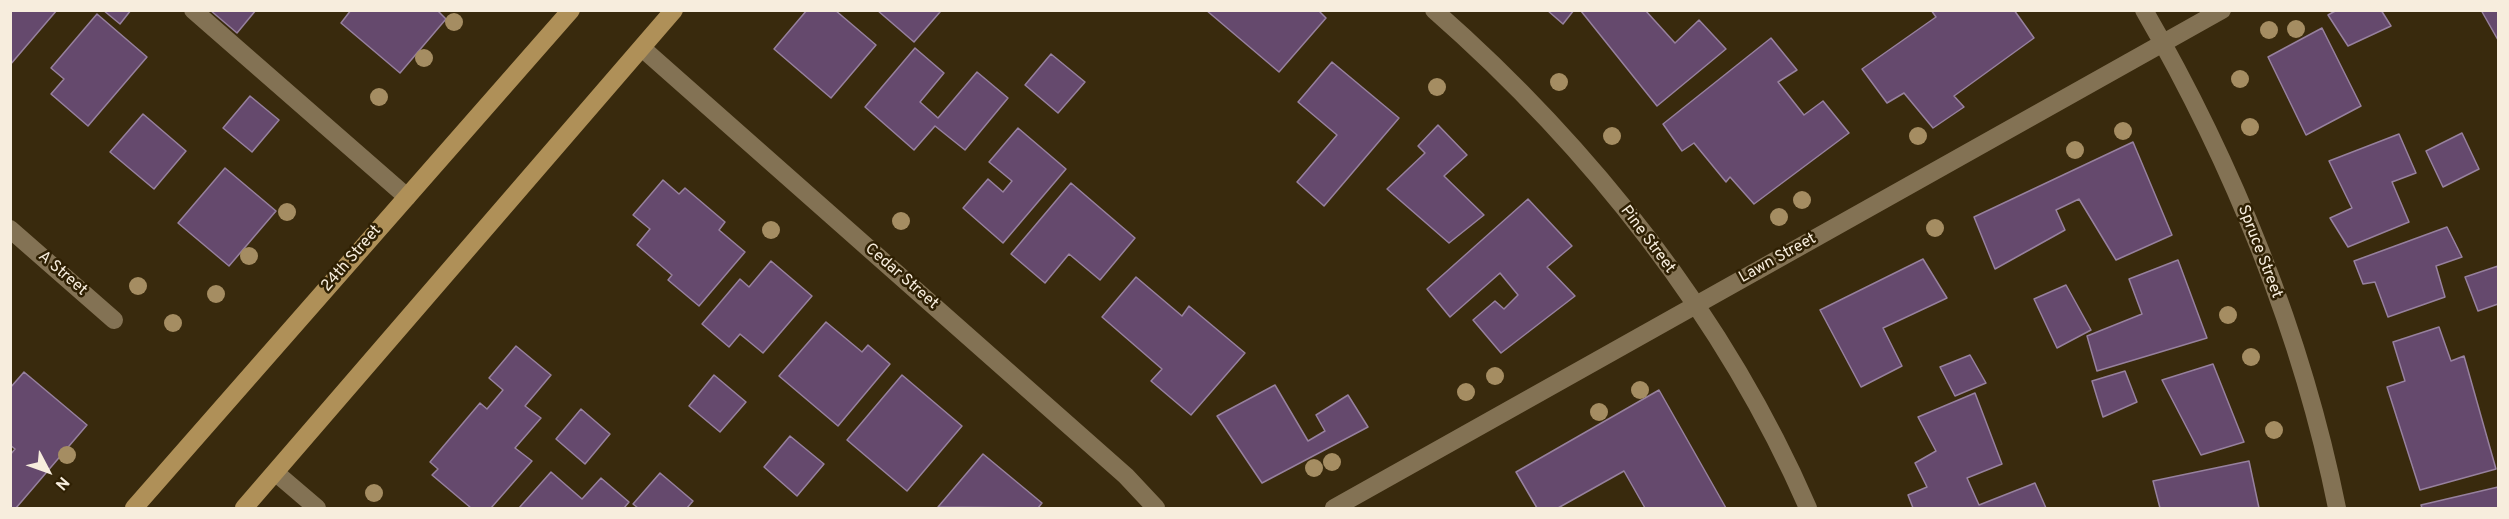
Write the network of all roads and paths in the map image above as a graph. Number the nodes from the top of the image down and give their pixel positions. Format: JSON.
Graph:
{"nodes":[{"id":1,"x":193,"y":10,"type":"edge"},
{"id":2,"x":571,"y":10,"type":"edge"},
{"id":3,"x":674,"y":10,"type":"edge"},
{"id":4,"x":1434,"y":10,"type":"edge"},
{"id":5,"x":2144,"y":10,"type":"edge"},
{"id":6,"x":2222,"y":10,"type":"edge"},
{"id":7,"x":2163,"y":43,"type":"junction"},
{"id":8,"x":642,"y":48,"type":"junction"},
{"id":9,"x":407,"y":197,"type":"junction"},
{"id":10,"x":10,"y":229,"type":"edge"},
{"id":11,"x":1695,"y":306,"type":"junction"},
{"id":12,"x":114,"y":320,"type":"dead end"},
{"id":13,"x":276,"y":473,"type":"junction"},
{"id":14,"x":134,"y":508,"type":"edge"},
{"id":15,"x":244,"y":508,"type":"edge"},
{"id":16,"x":317,"y":508,"type":"edge"},
{"id":17,"x":1156,"y":508,"type":"edge"},
{"id":18,"x":1334,"y":508,"type":"edge"},
{"id":19,"x":1808,"y":508,"type":"edge"},
{"id":20,"x":2337,"y":508,"type":"edge"}],
"edges":[{"from":1,"to":9,"type":"street"},
{"from":2,"to":9,"type":"main road","name":"24th Street"},
{"from":3,"to":8,"type":"main road"},
{"from":4,"to":11,"type":"street","name":"Pine Street"},
{"from":5,"to":7,"type":"street","name":"Spruce Street"},
{"from":6,"to":7,"type":"street","name":"Lawn Street"},
{"from":7,"to":11,"type":"street","name":"Lawn Street"},
{"from":7,"to":20,"type":"street","name":"Spruce Street"},
{"from":8,"to":13,"type":"main road"},
{"from":8,"to":17,"type":"street","name":"Cedar Street"},
{"from":9,"to":14,"type":"main road","name":"24th Street"},
{"from":10,"to":12,"type":"street","name":"A Street"},
{"from":11,"to":18,"type":"street","name":"Lawn Street"},
{"from":11,"to":19,"type":"street","name":"Pine Street"},
{"from":13,"to":15,"type":"main road"},
{"from":13,"to":16,"type":"street"}]}
